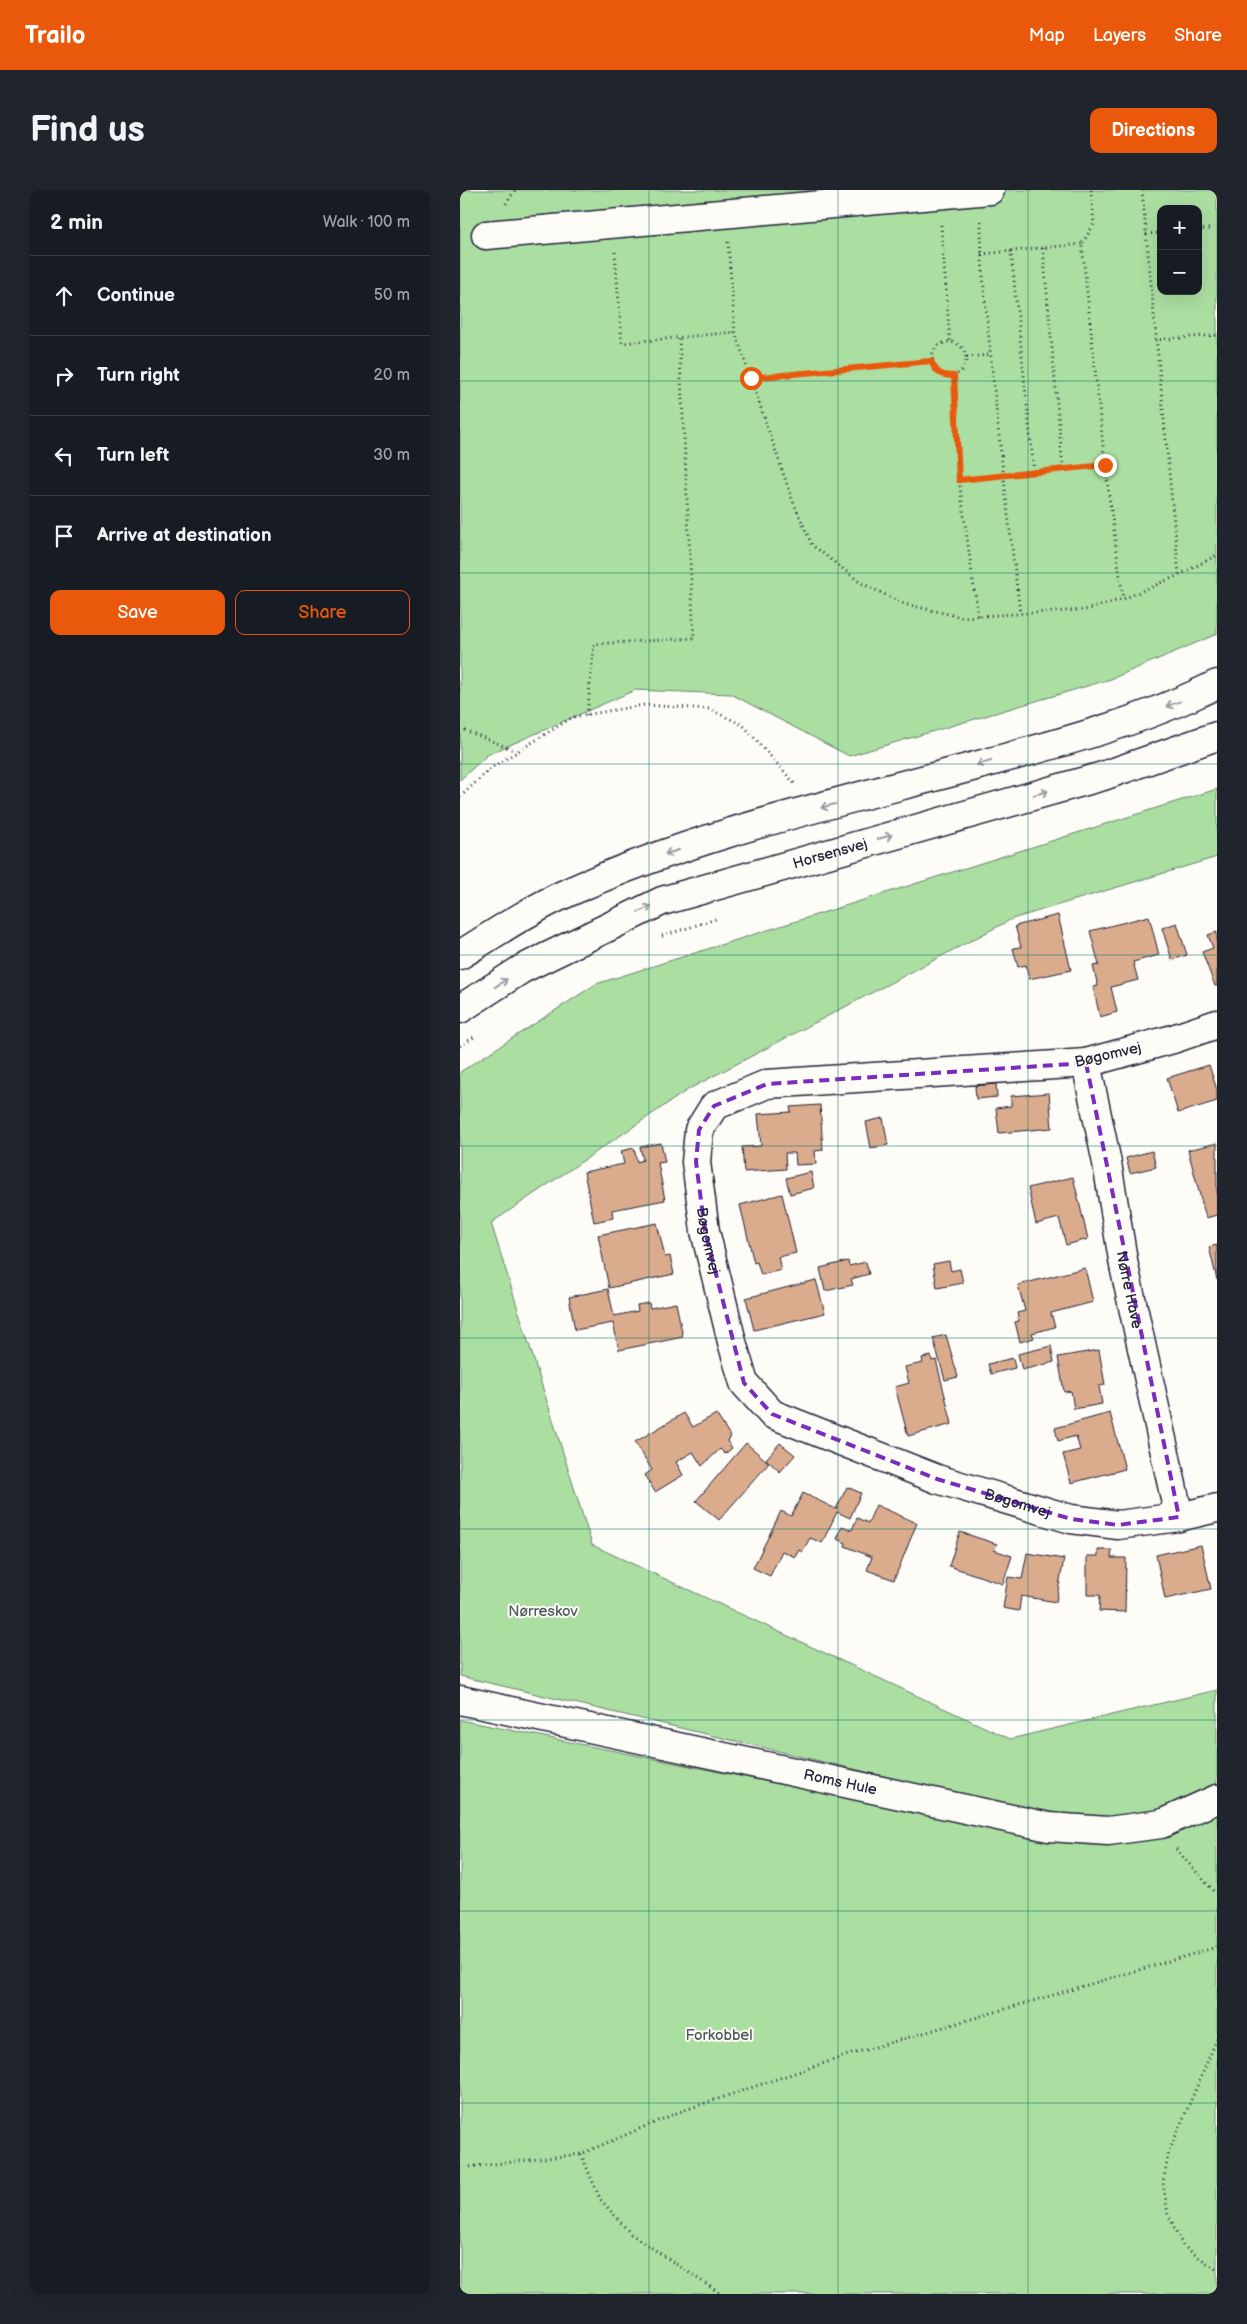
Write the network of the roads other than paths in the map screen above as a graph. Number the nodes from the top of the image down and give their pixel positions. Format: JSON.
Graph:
{"nodes":[{"id":1,"x":986,"y":190,"type":"edge"},
{"id":2,"x":486,"y":236,"type":"dead end"},
{"id":3,"x":1217,"y":684,"type":"edge"},
{"id":4,"x":1217,"y":736,"type":"edge"},
{"id":5,"x":460,"y":955,"type":"edge"},
{"id":6,"x":460,"y":1009,"type":"edge"},
{"id":7,"x":1217,"y":1024,"type":"edge"},
{"id":8,"x":1086,"y":1063,"type":"junction"},
{"id":9,"x":1217,"y":1508,"type":"edge"},
{"id":10,"x":1179,"y":1517,"type":"junction"},
{"id":11,"x":460,"y":1700,"type":"edge"},
{"id":12,"x":1217,"y":1799,"type":"edge"}],
"edges":[{"from":1,"to":2,"type":"street"},
{"from":3,"to":5,"type":"street","one_way":true},
{"from":6,"to":4,"type":"street","name":"Horsensvej","one_way":true},
{"from":7,"to":8,"type":"street","name":"Bøgomvej"},
{"from":8,"to":10,"type":"street","name":"Nørre Have"},
{"from":8,"to":10,"type":"street","name":"Bøgomvej"},
{"from":9,"to":10,"type":"street","name":"Bøgomvej"},
{"from":11,"to":12,"type":"street","name":"Roms Hule"}]}
